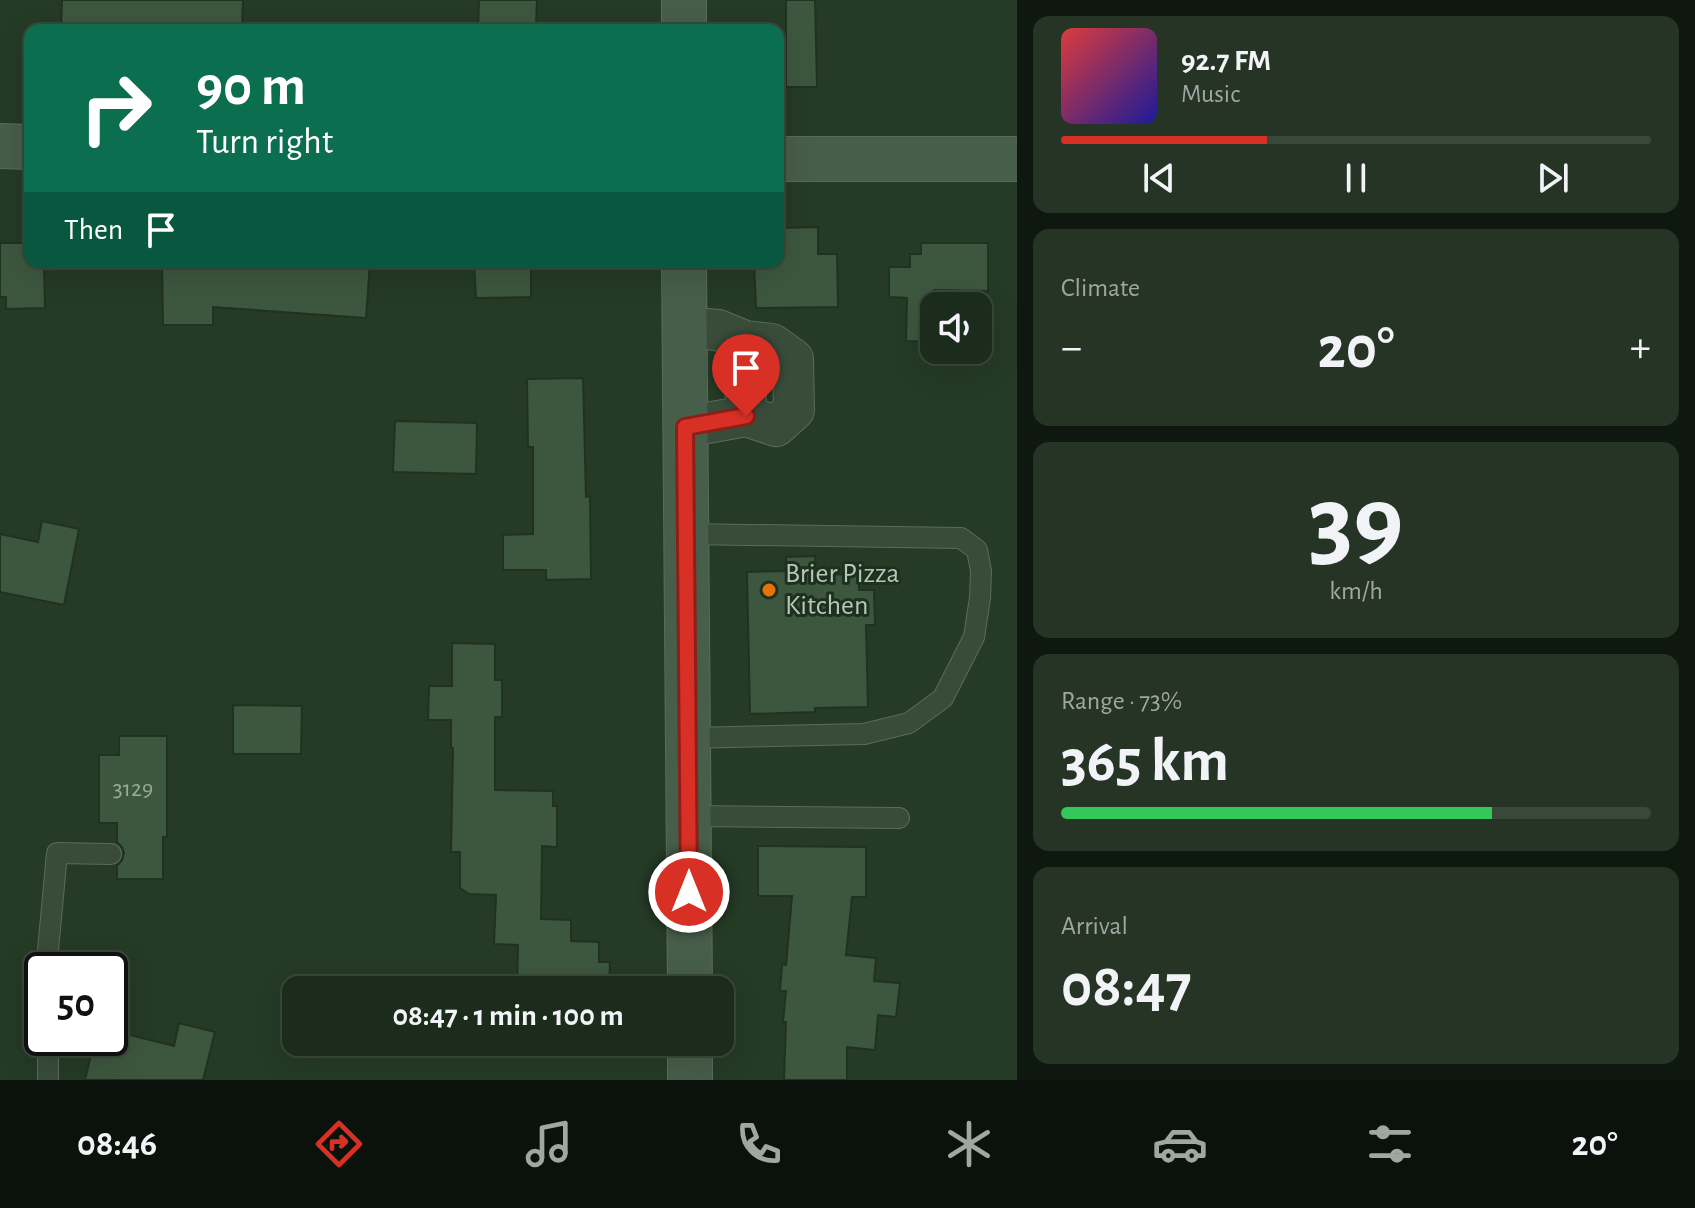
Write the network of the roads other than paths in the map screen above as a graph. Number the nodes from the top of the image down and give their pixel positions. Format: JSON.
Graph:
{"nodes":[{"id":1,"x":684,"y":0,"type":"edge"},
{"id":2,"x":684,"y":24,"type":"edge"},
{"id":3,"x":0,"y":146,"type":"edge"},
{"id":4,"x":24,"y":147,"type":"edge"},
{"id":5,"x":784,"y":159,"type":"edge"},
{"id":6,"x":1017,"y":159,"type":"edge"},
{"id":7,"x":684,"y":268,"type":"edge"},
{"id":8,"x":684,"y":327,"type":"junction"},
{"id":9,"x":685,"y":427,"type":"junction"},
{"id":10,"x":686,"y":534,"type":"junction"},
{"id":11,"x":688,"y":738,"type":"junction"},
{"id":12,"x":688,"y":816,"type":"junction"},
{"id":13,"x":899,"y":818,"type":"dead end"},
{"id":14,"x":111,"y":854,"type":"dead end"},
{"id":15,"x":48,"y":952,"type":"edge"},
{"id":16,"x":690,"y":976,"type":"edge"},
{"id":17,"x":48,"y":1056,"type":"edge"},
{"id":18,"x":690,"y":1056,"type":"edge"},
{"id":19,"x":48,"y":1080,"type":"edge"},
{"id":20,"x":690,"y":1080,"type":"edge"}],
"edges":[{"from":1,"to":2,"type":"main road"},
{"from":3,"to":4,"type":"main road"},
{"from":5,"to":6,"type":"main road"},
{"from":7,"to":8,"type":"main road"},
{"from":8,"to":9,"type":"main road"},
{"from":8,"to":9,"type":"street"},
{"from":9,"to":10,"type":"main road"},
{"from":10,"to":11,"type":"main road"},
{"from":10,"to":11,"type":"lane"},
{"from":11,"to":12,"type":"main road"},
{"from":12,"to":13,"type":"lane"},
{"from":12,"to":16,"type":"main road"},
{"from":14,"to":15,"type":"lane"},
{"from":17,"to":19,"type":"lane"},
{"from":18,"to":20,"type":"main road"}]}
